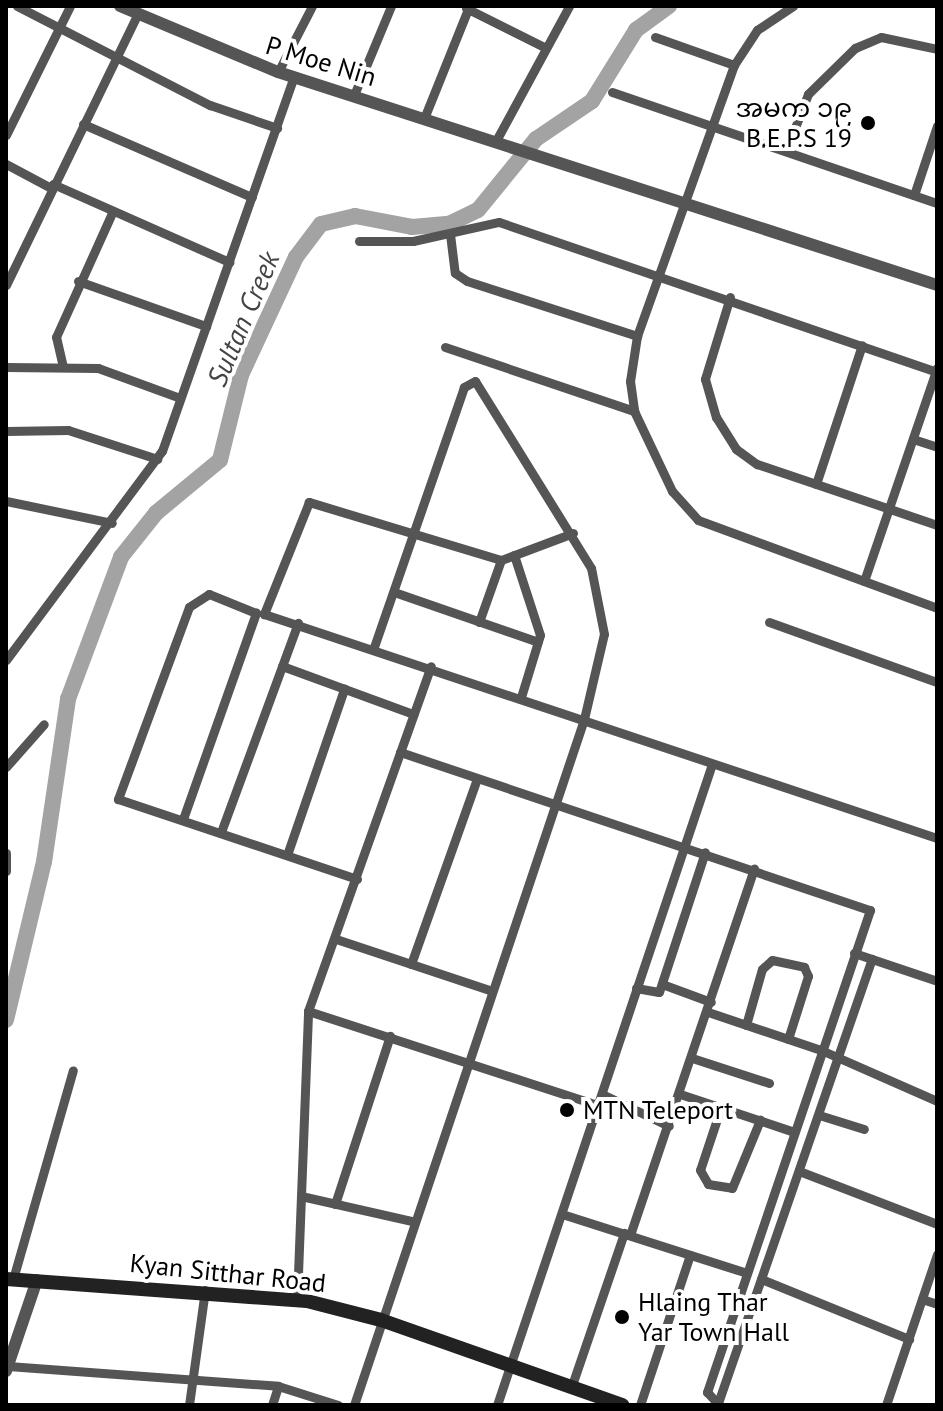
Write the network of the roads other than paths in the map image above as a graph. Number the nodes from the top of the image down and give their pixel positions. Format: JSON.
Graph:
{"nodes":[{"id":1,"x":17,"y":6,"type":"edge"},
{"id":2,"x":70,"y":6,"type":"edge"},
{"id":3,"x":120,"y":6,"type":"edge"},
{"id":4,"x":311,"y":6,"type":"edge"},
{"id":5,"x":391,"y":6,"type":"edge"},
{"id":6,"x":569,"y":6,"type":"edge"},
{"id":7,"x":793,"y":6,"type":"edge"},
{"id":8,"x":466,"y":8,"type":"edge"},
{"id":9,"x":137,"y":15,"type":"junction"},
{"id":10,"x":59,"y":28,"type":"junction"},
{"id":11,"x":655,"y":37,"type":"dead end"},
{"id":12,"x":546,"y":48,"type":"junction"},
{"id":13,"x":937,"y":49,"type":"edge"},
{"id":14,"x":116,"y":57,"type":"junction"},
{"id":15,"x":734,"y":65,"type":"junction"},
{"id":16,"x":278,"y":72,"type":"junction"},
{"id":17,"x":294,"y":77,"type":"junction"},
{"id":18,"x":612,"y":92,"type":"dead end"},
{"id":19,"x":354,"y":95,"type":"junction"},
{"id":20,"x":425,"y":116,"type":"junction"},
{"id":21,"x":83,"y":124,"type":"junction"},
{"id":22,"x":712,"y":126,"type":"junction"},
{"id":23,"x":937,"y":126,"type":"edge"},
{"id":24,"x":277,"y":128,"type":"junction"},
{"id":25,"x":6,"y":135,"type":"edge"},
{"id":26,"x":498,"y":137,"type":"junction"},
{"id":27,"x":786,"y":151,"type":"junction"},
{"id":28,"x":6,"y":164,"type":"edge"},
{"id":29,"x":52,"y":186,"type":"junction"},
{"id":30,"x":914,"y":195,"type":"junction"},
{"id":31,"x":252,"y":197,"type":"junction"},
{"id":32,"x":685,"y":201,"type":"junction"},
{"id":33,"x":937,"y":203,"type":"edge"},
{"id":34,"x":113,"y":211,"type":"junction"},
{"id":35,"x":450,"y":234,"type":"junction"},
{"id":36,"x":359,"y":241,"type":"dead end"},
{"id":37,"x":229,"y":262,"type":"junction"},
{"id":38,"x":660,"y":275,"type":"junction"},
{"id":39,"x":78,"y":281,"type":"junction"},
{"id":40,"x":6,"y":285,"type":"edge"},
{"id":41,"x":937,"y":285,"type":"edge"},
{"id":42,"x":730,"y":297,"type":"junction"},
{"id":43,"x":206,"y":326,"type":"junction"},
{"id":44,"x":637,"y":336,"type":"junction"},
{"id":45,"x":862,"y":345,"type":"junction"},
{"id":46,"x":445,"y":347,"type":"dead end"},
{"id":47,"x":6,"y":367,"type":"edge"},
{"id":48,"x":63,"y":367,"type":"junction"},
{"id":49,"x":937,"y":371,"type":"edge"},
{"id":50,"x":180,"y":398,"type":"junction"},
{"id":51,"x":634,"y":411,"type":"junction"},
{"id":52,"x":6,"y":431,"type":"edge"},
{"id":53,"x":913,"y":439,"type":"junction"},
{"id":54,"x":937,"y":447,"type":"edge"},
{"id":55,"x":157,"y":459,"type":"junction"},
{"id":56,"x":816,"y":484,"type":"junction"},
{"id":57,"x":6,"y":501,"type":"edge"},
{"id":58,"x":889,"y":509,"type":"junction"},
{"id":59,"x":112,"y":523,"type":"junction"},
{"id":60,"x":937,"y":525,"type":"edge"},
{"id":61,"x":573,"y":533,"type":"junction"},
{"id":62,"x":412,"y":538,"type":"junction"},
{"id":63,"x":514,"y":555,"type":"junction"},
{"id":64,"x":501,"y":560,"type":"junction"},
{"id":65,"x":864,"y":581,"type":"junction"},
{"id":66,"x":394,"y":592,"type":"junction"},
{"id":67,"x":937,"y":608,"type":"edge"},
{"id":68,"x":260,"y":613,"type":"junction"},
{"id":69,"x":479,"y":622,"type":"junction"},
{"id":70,"x":769,"y":622,"type":"dead end"},
{"id":71,"x":298,"y":623,"type":"junction"},
{"id":72,"x":538,"y":642,"type":"junction"},
{"id":73,"x":374,"y":647,"type":"junction"},
{"id":74,"x":6,"y":660,"type":"edge"},
{"id":75,"x":282,"y":666,"type":"junction"},
{"id":76,"x":431,"y":666,"type":"junction"},
{"id":77,"x":937,"y":682,"type":"edge"},
{"id":78,"x":344,"y":689,"type":"junction"},
{"id":79,"x":521,"y":697,"type":"junction"},
{"id":80,"x":413,"y":714,"type":"junction"},
{"id":81,"x":584,"y":719,"type":"junction"},
{"id":82,"x":44,"y":724,"type":"dead end"},
{"id":83,"x":400,"y":752,"type":"junction"},
{"id":84,"x":712,"y":764,"type":"junction"},
{"id":85,"x":6,"y":767,"type":"edge"},
{"id":86,"x":477,"y":779,"type":"junction"},
{"id":87,"x":556,"y":805,"type":"junction"},
{"id":88,"x":183,"y":819,"type":"junction"},
{"id":89,"x":221,"y":832,"type":"junction"},
{"id":90,"x":937,"y":838,"type":"edge"},
{"id":91,"x":687,"y":846,"type":"junction"},
{"id":92,"x":705,"y":852,"type":"junction"},
{"id":93,"x":6,"y":853,"type":"edge"},
{"id":94,"x":287,"y":855,"type":"junction"},
{"id":95,"x":754,"y":868,"type":"junction"},
{"id":96,"x":6,"y":871,"type":"edge"},
{"id":97,"x":357,"y":879,"type":"junction"},
{"id":98,"x":336,"y":939,"type":"junction"},
{"id":99,"x":854,"y":953,"type":"junction"},
{"id":100,"x":872,"y":959,"type":"junction"},
{"id":101,"x":411,"y":964,"type":"junction"},
{"id":102,"x":937,"y":981,"type":"edge"},
{"id":103,"x":662,"y":984,"type":"junction"},
{"id":104,"x":636,"y":988,"type":"junction"},
{"id":105,"x":492,"y":991,"type":"junction"},
{"id":106,"x":710,"y":1007,"type":"junction"},
{"id":107,"x":308,"y":1011,"type":"junction"},
{"id":108,"x":746,"y":1025,"type":"junction"},
{"id":109,"x":390,"y":1036,"type":"junction"},
{"id":110,"x":788,"y":1039,"type":"junction"},
{"id":111,"x":821,"y":1050,"type":"junction"},
{"id":112,"x":692,"y":1058,"type":"junction"},
{"id":113,"x":839,"y":1058,"type":"junction"},
{"id":114,"x":470,"y":1061,"type":"junction"},
{"id":115,"x":73,"y":1070,"type":"dead end"},
{"id":116,"x":769,"y":1083,"type":"dead end"},
{"id":117,"x":602,"y":1094,"type":"junction"},
{"id":118,"x":680,"y":1094,"type":"junction"},
{"id":119,"x":937,"y":1101,"type":"edge"},
{"id":120,"x":598,"y":1105,"type":"junction"},
{"id":121,"x":721,"y":1107,"type":"junction"},
{"id":122,"x":819,"y":1115,"type":"junction"},
{"id":123,"x":760,"y":1120,"type":"junction"},
{"id":124,"x":669,"y":1126,"type":"junction"},
{"id":125,"x":864,"y":1129,"type":"dead end"},
{"id":126,"x":794,"y":1132,"type":"junction"},
{"id":127,"x":799,"y":1171,"type":"junction"},
{"id":128,"x":301,"y":1196,"type":"junction"},
{"id":129,"x":335,"y":1204,"type":"junction"},
{"id":130,"x":562,"y":1214,"type":"junction"},
{"id":131,"x":412,"y":1221,"type":"junction"},
{"id":132,"x":937,"y":1224,"type":"edge"},
{"id":133,"x":627,"y":1234,"type":"junction"},
{"id":134,"x":937,"y":1254,"type":"edge"},
{"id":135,"x":690,"y":1255,"type":"junction"},
{"id":136,"x":744,"y":1272,"type":"junction"},
{"id":137,"x":10,"y":1279,"type":"edge"},
{"id":138,"x":761,"y":1279,"type":"junction"},
{"id":139,"x":37,"y":1280,"type":"junction"},
{"id":140,"x":205,"y":1289,"type":"junction"},
{"id":141,"x":922,"y":1299,"type":"junction"},
{"id":142,"x":297,"y":1300,"type":"junction"},
{"id":143,"x":937,"y":1304,"type":"edge"},
{"id":144,"x":381,"y":1320,"type":"junction"},
{"id":145,"x":909,"y":1339,"type":"junction"},
{"id":146,"x":510,"y":1367,"type":"junction"},
{"id":147,"x":7,"y":1369,"type":"edge"},
{"id":148,"x":198,"y":1380,"type":"junction"},
{"id":149,"x":278,"y":1386,"type":"junction"},
{"id":150,"x":571,"y":1388,"type":"junction"},
{"id":151,"x":718,"y":1404,"type":"edge"},
{"id":152,"x":189,"y":1405,"type":"edge"},
{"id":153,"x":272,"y":1405,"type":"edge"},
{"id":154,"x":338,"y":1405,"type":"edge"},
{"id":155,"x":354,"y":1405,"type":"edge"},
{"id":156,"x":497,"y":1405,"type":"edge"},
{"id":157,"x":622,"y":1405,"type":"edge"},
{"id":158,"x":640,"y":1405,"type":"edge"},
{"id":159,"x":886,"y":1405,"type":"edge"}],
"edges":[{"from":1,"to":10,"type":"street"},
{"from":2,"to":10,"type":"street"},
{"from":3,"to":9,"type":"street","name":"P Moe Nin"},
{"from":4,"to":16,"type":"street"},
{"from":5,"to":19,"type":"street"},
{"from":6,"to":12,"type":"street"},
{"from":7,"to":15,"type":"street"},
{"from":8,"to":12,"type":"street"},
{"from":8,"to":20,"type":"street"},
{"from":9,"to":14,"type":"street"},
{"from":9,"to":16,"type":"street","name":"P Moe Nin"},
{"from":10,"to":14,"type":"street"},
{"from":10,"to":25,"type":"street"},
{"from":11,"to":15,"type":"street"},
{"from":12,"to":26,"type":"street"},
{"from":13,"to":27,"type":"street"},
{"from":14,"to":21,"type":"street"},
{"from":14,"to":24,"type":"street"},
{"from":15,"to":22,"type":"street"},
{"from":16,"to":17,"type":"street","name":"P Moe Nin"},
{"from":17,"to":19,"type":"street","name":"P Moe Nin"},
{"from":17,"to":24,"type":"street"},
{"from":18,"to":22,"type":"street"},
{"from":19,"to":20,"type":"street","name":"P Moe Nin"},
{"from":20,"to":26,"type":"street","name":"P Moe Nin"},
{"from":21,"to":29,"type":"street"},
{"from":21,"to":31,"type":"street"},
{"from":22,"to":27,"type":"street"},
{"from":22,"to":32,"type":"street"},
{"from":23,"to":30,"type":"street"},
{"from":24,"to":31,"type":"street"},
{"from":26,"to":32,"type":"street","name":"P Moe Nin"},
{"from":27,"to":30,"type":"street"},
{"from":28,"to":29,"type":"street"},
{"from":29,"to":34,"type":"street"},
{"from":29,"to":40,"type":"street"},
{"from":30,"to":33,"type":"street"},
{"from":31,"to":37,"type":"street"},
{"from":32,"to":38,"type":"street"},
{"from":32,"to":41,"type":"street"},
{"from":34,"to":37,"type":"street"},
{"from":34,"to":39,"type":"street"},
{"from":35,"to":36,"type":"street"},
{"from":35,"to":38,"type":"street"},
{"from":35,"to":44,"type":"street"},
{"from":37,"to":43,"type":"street"},
{"from":38,"to":42,"type":"street"},
{"from":38,"to":44,"type":"street"},
{"from":39,"to":43,"type":"street"},
{"from":39,"to":48,"type":"street"},
{"from":42,"to":45,"type":"street"},
{"from":42,"to":56,"type":"street"},
{"from":43,"to":50,"type":"street"},
{"from":44,"to":51,"type":"street"},
{"from":45,"to":49,"type":"street"},
{"from":45,"to":56,"type":"street"},
{"from":46,"to":51,"type":"street"},
{"from":47,"to":48,"type":"street"},
{"from":48,"to":50,"type":"street"},
{"from":49,"to":53,"type":"street"},
{"from":50,"to":55,"type":"street"},
{"from":51,"to":65,"type":"street"},
{"from":52,"to":55,"type":"street"},
{"from":53,"to":54,"type":"street"},
{"from":53,"to":58,"type":"street"},
{"from":55,"to":59,"type":"street"},
{"from":56,"to":58,"type":"street"},
{"from":57,"to":59,"type":"street"},
{"from":58,"to":60,"type":"street"},
{"from":58,"to":65,"type":"street"},
{"from":59,"to":74,"type":"street"},
{"from":61,"to":62,"type":"street"},
{"from":61,"to":63,"type":"street"},
{"from":61,"to":81,"type":"street"},
{"from":62,"to":64,"type":"street"},
{"from":62,"to":66,"type":"street"},
{"from":62,"to":68,"type":"street"},
{"from":63,"to":64,"type":"street"},
{"from":63,"to":72,"type":"street"},
{"from":64,"to":69,"type":"street"},
{"from":65,"to":67,"type":"street"},
{"from":66,"to":69,"type":"street"},
{"from":66,"to":73,"type":"street"},
{"from":68,"to":71,"type":"street"},
{"from":68,"to":88,"type":"street"},
{"from":68,"to":88,"type":"street"},
{"from":69,"to":72,"type":"street"},
{"from":70,"to":77,"type":"street"},
{"from":71,"to":73,"type":"street"},
{"from":71,"to":75,"type":"street"},
{"from":72,"to":79,"type":"street"},
{"from":73,"to":76,"type":"street"},
{"from":75,"to":78,"type":"street"},
{"from":75,"to":89,"type":"street"},
{"from":76,"to":79,"type":"street"},
{"from":76,"to":80,"type":"street"},
{"from":78,"to":80,"type":"street"},
{"from":78,"to":94,"type":"street"},
{"from":79,"to":81,"type":"street"},
{"from":80,"to":83,"type":"street"},
{"from":81,"to":84,"type":"street"},
{"from":81,"to":87,"type":"street"},
{"from":82,"to":85,"type":"street"},
{"from":83,"to":86,"type":"street"},
{"from":83,"to":97,"type":"street"},
{"from":84,"to":90,"type":"street"},
{"from":84,"to":91,"type":"street"},
{"from":86,"to":87,"type":"street"},
{"from":86,"to":101,"type":"street"},
{"from":87,"to":91,"type":"street"},
{"from":87,"to":105,"type":"street"},
{"from":88,"to":89,"type":"street"},
{"from":89,"to":94,"type":"street"},
{"from":91,"to":92,"type":"street"},
{"from":91,"to":104,"type":"street"},
{"from":92,"to":95,"type":"street"},
{"from":92,"to":103,"type":"street"},
{"from":93,"to":96,"type":"street"},
{"from":94,"to":97,"type":"street"},
{"from":95,"to":99,"type":"street"},
{"from":95,"to":106,"type":"street"},
{"from":97,"to":98,"type":"street"},
{"from":98,"to":101,"type":"street"},
{"from":98,"to":107,"type":"street"},
{"from":99,"to":100,"type":"street"},
{"from":99,"to":111,"type":"street"},
{"from":100,"to":102,"type":"street"},
{"from":100,"to":113,"type":"street"},
{"from":101,"to":105,"type":"street"},
{"from":103,"to":104,"type":"street"},
{"from":103,"to":106,"type":"street"},
{"from":104,"to":117,"type":"street"},
{"from":105,"to":114,"type":"street"},
{"from":106,"to":108,"type":"street"},
{"from":106,"to":112,"type":"street"},
{"from":107,"to":109,"type":"street"},
{"from":107,"to":128,"type":"street"},
{"from":108,"to":110,"type":"street"},
{"from":108,"to":110,"type":"street"},
{"from":109,"to":114,"type":"street"},
{"from":109,"to":129,"type":"street"},
{"from":110,"to":111,"type":"street"},
{"from":111,"to":113,"type":"street"},
{"from":111,"to":126,"type":"street"},
{"from":112,"to":116,"type":"street"},
{"from":112,"to":118,"type":"street"},
{"from":113,"to":119,"type":"street"},
{"from":113,"to":122,"type":"street"},
{"from":114,"to":120,"type":"street"},
{"from":114,"to":131,"type":"street"},
{"from":115,"to":137,"type":"street"},
{"from":117,"to":120,"type":"street"},
{"from":117,"to":124,"type":"street"},
{"from":118,"to":121,"type":"street"},
{"from":118,"to":124,"type":"street"},
{"from":120,"to":130,"type":"street"},
{"from":121,"to":123,"type":"street"},
{"from":121,"to":123,"type":"street"},
{"from":122,"to":125,"type":"street"},
{"from":122,"to":127,"type":"street"},
{"from":123,"to":126,"type":"street"},
{"from":124,"to":133,"type":"street"},
{"from":126,"to":136,"type":"street"},
{"from":127,"to":132,"type":"street"},
{"from":127,"to":138,"type":"street"},
{"from":128,"to":129,"type":"street"},
{"from":128,"to":142,"type":"street"},
{"from":129,"to":131,"type":"street"},
{"from":130,"to":133,"type":"street"},
{"from":130,"to":146,"type":"street"},
{"from":131,"to":144,"type":"street"},
{"from":133,"to":135,"type":"street"},
{"from":133,"to":150,"type":"street"},
{"from":134,"to":141,"type":"street"},
{"from":135,"to":136,"type":"street"},
{"from":135,"to":158,"type":"street"},
{"from":136,"to":151,"type":"street"},
{"from":137,"to":139,"type":"main road","name":"Kyan Sitthar Road"},
{"from":138,"to":145,"type":"street"},
{"from":138,"to":151,"type":"street"},
{"from":139,"to":140,"type":"main road","name":"Kyan Sitthar Road"},
{"from":139,"to":147,"type":"street"},
{"from":140,"to":142,"type":"main road","name":"Kyan Sitthar Road"},
{"from":140,"to":148,"type":"street"},
{"from":141,"to":143,"type":"street"},
{"from":141,"to":145,"type":"street"},
{"from":142,"to":144,"type":"main road","name":"Kyan Sitthar Road"},
{"from":144,"to":146,"type":"main road","name":"Kyan Sitthar Road"},
{"from":144,"to":155,"type":"street"},
{"from":145,"to":159,"type":"street"},
{"from":146,"to":150,"type":"main road","name":"Kyan Sitthar Road"},
{"from":146,"to":156,"type":"street"},
{"from":147,"to":148,"type":"street"},
{"from":148,"to":149,"type":"street"},
{"from":148,"to":152,"type":"street"},
{"from":149,"to":153,"type":"street"},
{"from":149,"to":154,"type":"street"},
{"from":150,"to":157,"type":"main road","name":"Kyan Sitthar Road"}]}
